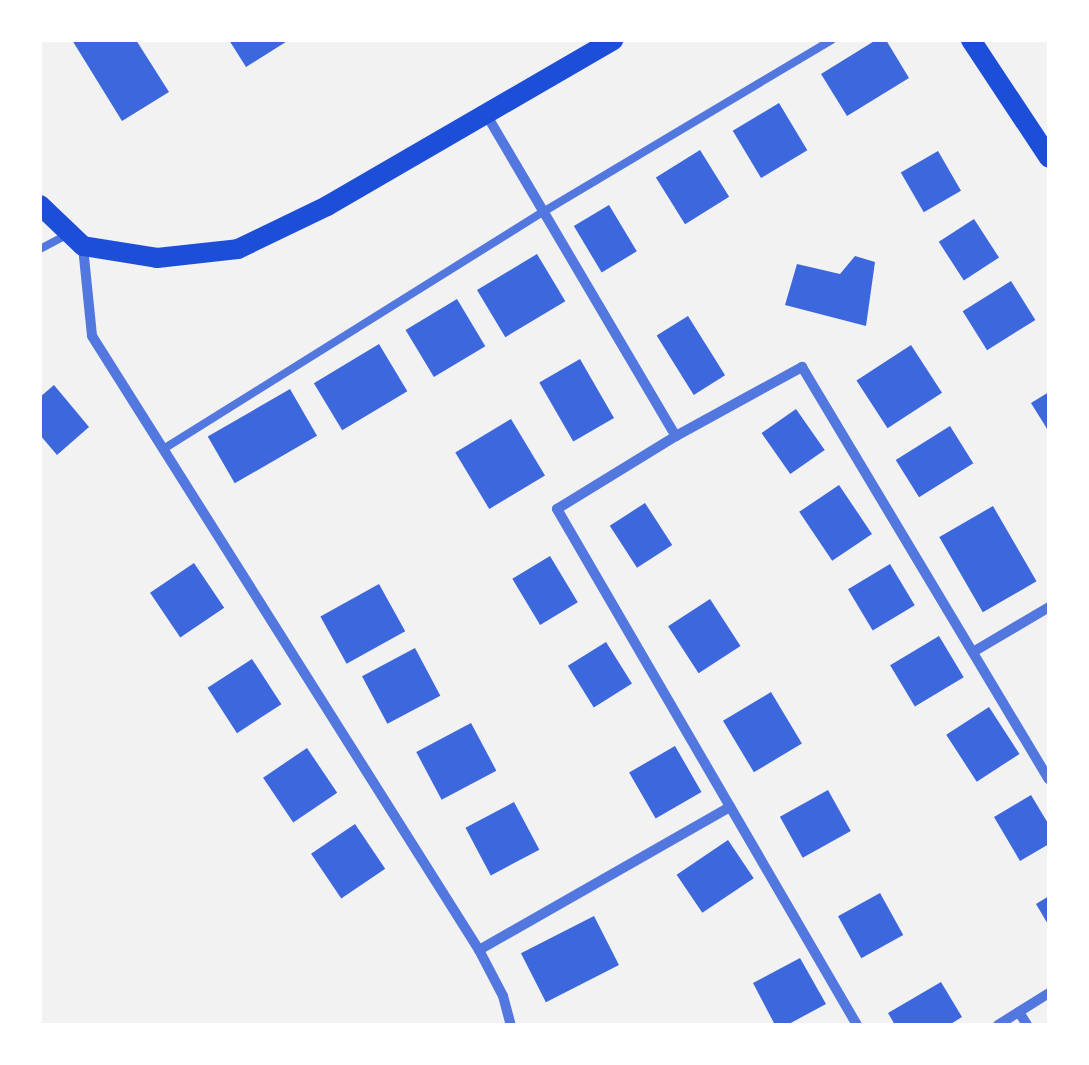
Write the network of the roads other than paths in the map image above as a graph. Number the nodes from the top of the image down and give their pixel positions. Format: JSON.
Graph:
{"nodes":[{"id":1,"x":614,"y":40,"type":"edge"},
{"id":2,"x":832,"y":40,"type":"edge"},
{"id":3,"x":971,"y":40,"type":"edge"},
{"id":4,"x":486,"y":114,"type":"junction"},
{"id":5,"x":1049,"y":158,"type":"edge"},
{"id":6,"x":40,"y":205,"type":"edge"},
{"id":7,"x":543,"y":212,"type":"junction"},
{"id":8,"x":77,"y":239,"type":"junction"},
{"id":9,"x":40,"y":249,"type":"edge"},
{"id":10,"x":676,"y":436,"type":"junction"},
{"id":11,"x":165,"y":448,"type":"junction"},
{"id":12,"x":1049,"y":608,"type":"edge"},
{"id":13,"x":973,"y":652,"type":"junction"},
{"id":14,"x":1049,"y":779,"type":"edge"},
{"id":15,"x":730,"y":807,"type":"junction"},
{"id":16,"x":479,"y":950,"type":"junction"},
{"id":17,"x":1049,"y":992,"type":"edge"},
{"id":18,"x":1019,"y":1012,"type":"junction"},
{"id":19,"x":512,"y":1025,"type":"edge"},
{"id":20,"x":857,"y":1025,"type":"edge"},
{"id":21,"x":998,"y":1025,"type":"edge"},
{"id":22,"x":1028,"y":1025,"type":"edge"}],
"edges":[{"from":1,"to":4,"type":"main road"},
{"from":2,"to":7,"type":"lane"},
{"from":3,"to":5,"type":"main road"},
{"from":4,"to":7,"type":"street"},
{"from":4,"to":8,"type":"main road"},
{"from":6,"to":8,"type":"main road"},
{"from":7,"to":10,"type":"street"},
{"from":7,"to":11,"type":"lane"},
{"from":8,"to":9,"type":"lane"},
{"from":8,"to":11,"type":"street"},
{"from":10,"to":13,"type":"street"},
{"from":10,"to":15,"type":"street"},
{"from":11,"to":16,"type":"street"},
{"from":12,"to":13,"type":"street"},
{"from":13,"to":14,"type":"street"},
{"from":15,"to":16,"type":"street"},
{"from":15,"to":20,"type":"street"},
{"from":16,"to":19,"type":"street"},
{"from":17,"to":18,"type":"street"},
{"from":18,"to":21,"type":"street"},
{"from":18,"to":22,"type":"street"}]}
